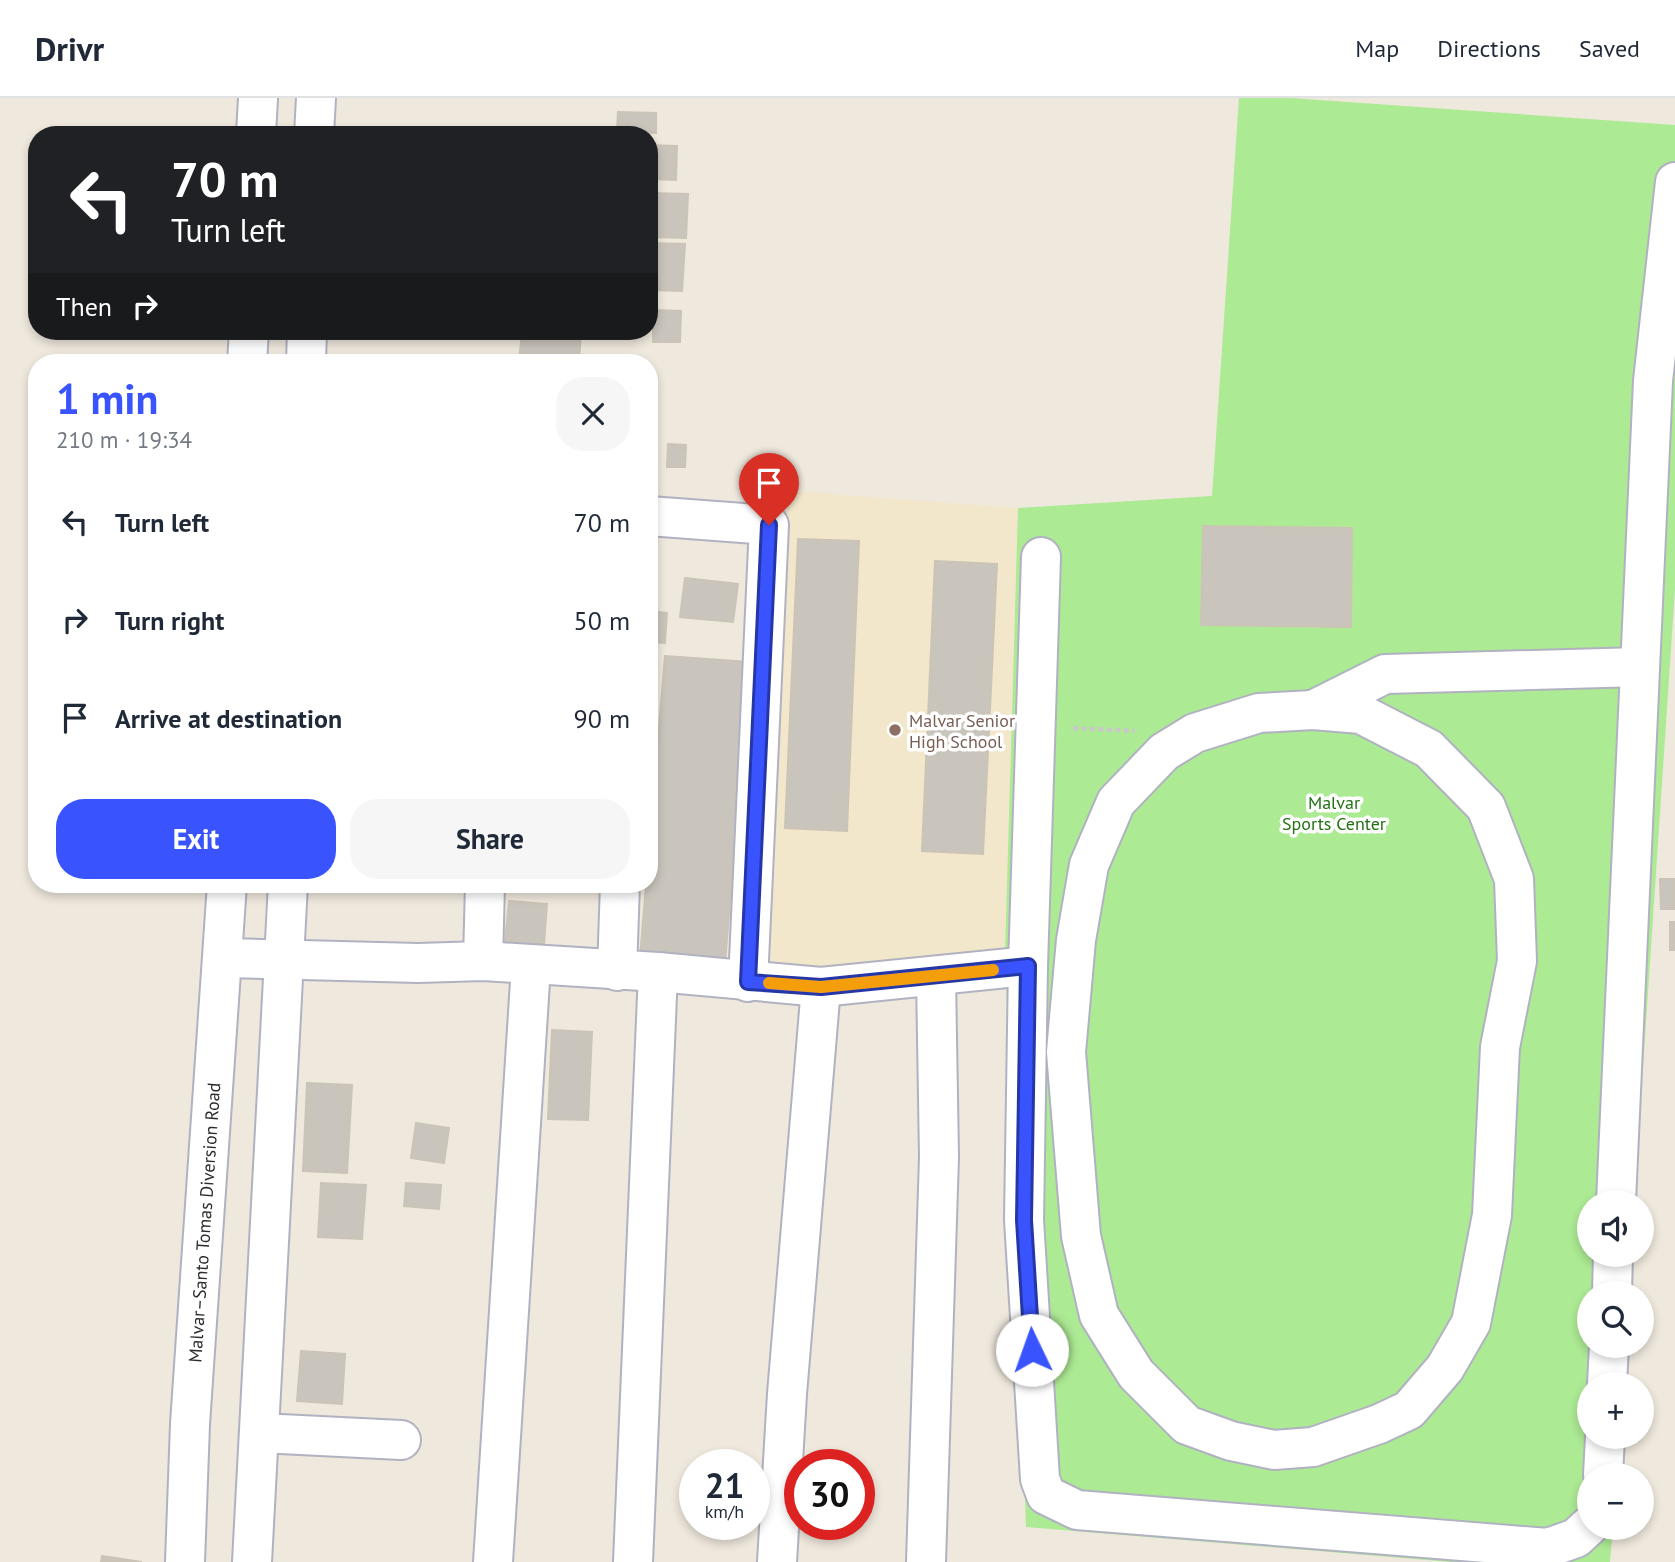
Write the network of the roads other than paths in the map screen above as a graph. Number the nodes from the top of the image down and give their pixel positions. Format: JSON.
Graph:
{"nodes":[{"id":1,"x":258,"y":98,"type":"edge"},
{"id":2,"x":316,"y":98,"type":"edge"},
{"id":3,"x":256,"y":126,"type":"edge"},
{"id":4,"x":314,"y":126,"type":"edge"},
{"id":5,"x":1675,"y":182,"type":"edge"},
{"id":6,"x":658,"y":517,"type":"edge"},
{"id":7,"x":1041,"y":557,"type":"dead end"},
{"id":8,"x":1640,"y":667,"type":"junction"},
{"id":9,"x":1313,"y":710,"type":"junction"},
{"id":10,"x":227,"y":893,"type":"edge"},
{"id":11,"x":288,"y":893,"type":"edge"},
{"id":12,"x":485,"y":893,"type":"edge"},
{"id":13,"x":620,"y":893,"type":"edge"},
{"id":14,"x":224,"y":958,"type":"junction"},
{"id":15,"x":285,"y":959,"type":"junction"},
{"id":16,"x":483,"y":961,"type":"junction"},
{"id":17,"x":531,"y":966,"type":"junction"},
{"id":18,"x":1028,"y":966,"type":"junction"},
{"id":19,"x":617,"y":971,"type":"junction"},
{"id":20,"x":658,"y":972,"type":"junction"},
{"id":21,"x":936,"y":977,"type":"junction"},
{"id":22,"x":748,"y":982,"type":"junction"},
{"id":23,"x":821,"y":987,"type":"junction"},
{"id":24,"x":1617,"y":1190,"type":"edge"},
{"id":25,"x":260,"y":1433,"type":"junction"},
{"id":26,"x":401,"y":1440,"type":"dead end"},
{"id":27,"x":1577,"y":1537,"type":"edge"},
{"id":28,"x":185,"y":1562,"type":"edge"},
{"id":29,"x":252,"y":1562,"type":"edge"},
{"id":30,"x":493,"y":1562,"type":"edge"},
{"id":31,"x":634,"y":1562,"type":"edge"},
{"id":32,"x":778,"y":1562,"type":"edge"},
{"id":33,"x":926,"y":1562,"type":"edge"}],
"edges":[{"from":1,"to":3,"type":"street"},
{"from":2,"to":4,"type":"street"},
{"from":5,"to":8,"type":"street"},
{"from":6,"to":22,"type":"street"},
{"from":7,"to":18,"type":"street"},
{"from":8,"to":9,"type":"street"},
{"from":8,"to":24,"type":"street"},
{"from":9,"to":9,"type":"street"},
{"from":10,"to":14,"type":"street","name":"Malvar–Santo Tomas Diversion Road"},
{"from":11,"to":15,"type":"street"},
{"from":12,"to":16,"type":"street"},
{"from":13,"to":19,"type":"street"},
{"from":14,"to":15,"type":"street"},
{"from":14,"to":28,"type":"street","name":"Malvar–Santo Tomas Diversion Road"},
{"from":15,"to":16,"type":"street"},
{"from":15,"to":25,"type":"street"},
{"from":16,"to":17,"type":"street"},
{"from":17,"to":19,"type":"street"},
{"from":17,"to":30,"type":"street"},
{"from":18,"to":21,"type":"street"},
{"from":18,"to":27,"type":"street"},
{"from":19,"to":20,"type":"street"},
{"from":20,"to":22,"type":"street"},
{"from":20,"to":31,"type":"street"},
{"from":21,"to":23,"type":"street"},
{"from":21,"to":33,"type":"street"},
{"from":22,"to":23,"type":"street"},
{"from":23,"to":32,"type":"street"},
{"from":25,"to":26,"type":"street"},
{"from":25,"to":29,"type":"street"}]}
